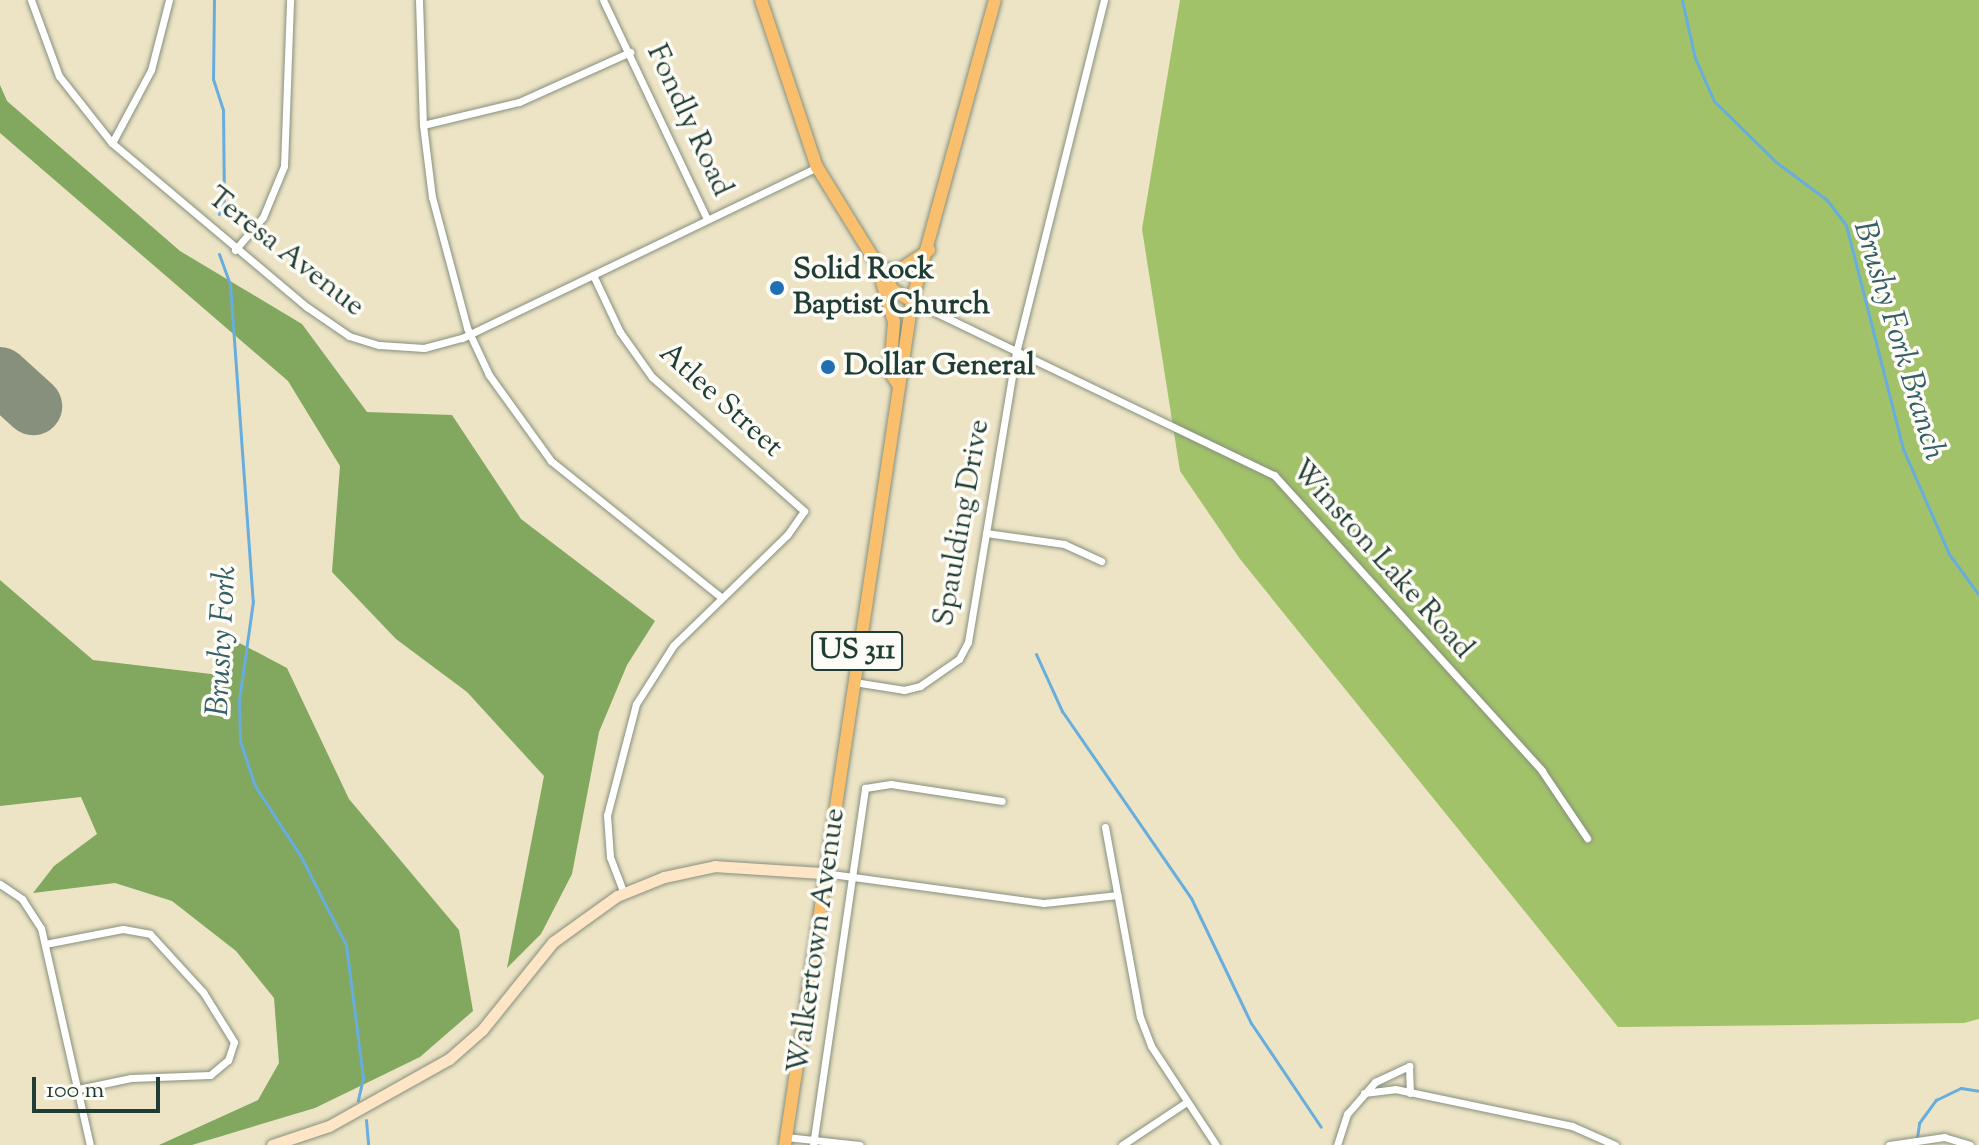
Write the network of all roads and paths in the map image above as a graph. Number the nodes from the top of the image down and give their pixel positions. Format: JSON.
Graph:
{"nodes":[{"id":1,"x":31,"y":0,"type":"edge"},
{"id":2,"x":169,"y":0,"type":"edge"},
{"id":3,"x":290,"y":0,"type":"edge"},
{"id":4,"x":419,"y":0,"type":"edge"},
{"id":5,"x":603,"y":0,"type":"edge"},
{"id":6,"x":761,"y":0,"type":"edge"},
{"id":7,"x":995,"y":0,"type":"edge"},
{"id":8,"x":1104,"y":0,"type":"edge"},
{"id":9,"x":630,"y":52,"type":"junction"},
{"id":10,"x":423,"y":125,"type":"junction"},
{"id":11,"x":112,"y":143,"type":"junction"},
{"id":12,"x":817,"y":167,"type":"junction"},
{"id":13,"x":707,"y":219,"type":"junction"},
{"id":14,"x":235,"y":250,"type":"junction"},
{"id":15,"x":929,"y":250,"type":"junction"},
{"id":16,"x":879,"y":270,"type":"junction"},
{"id":17,"x":593,"y":275,"type":"junction"},
{"id":18,"x":912,"y":301,"type":"junction"},
{"id":19,"x":469,"y":335,"type":"junction"},
{"id":20,"x":1016,"y":353,"type":"junction"},
{"id":21,"x":899,"y":386,"type":"junction"},
{"id":22,"x":986,"y":533,"type":"junction"},
{"id":23,"x":1101,"y":561,"type":"dead end"},
{"id":24,"x":721,"y":597,"type":"junction"},
{"id":25,"x":852,"y":681,"type":"junction"},
{"id":26,"x":1002,"y":801,"type":"dead end"},
{"id":27,"x":1105,"y":827,"type":"dead end"},
{"id":28,"x":1587,"y":838,"type":"dead end"},
{"id":29,"x":824,"y":873,"type":"junction"},
{"id":30,"x":852,"y":877,"type":"junction"},
{"id":31,"x":0,"y":884,"type":"edge"},
{"id":32,"x":624,"y":893,"type":"junction"},
{"id":33,"x":1118,"y":895,"type":"junction"},
{"id":34,"x":45,"y":944,"type":"junction"},
{"id":35,"x":78,"y":1089,"type":"junction"},
{"id":36,"x":1364,"y":1093,"type":"junction"},
{"id":37,"x":1410,"y":1093,"type":"junction"},
{"id":38,"x":1185,"y":1103,"type":"junction"},
{"id":39,"x":785,"y":1141,"type":"edge"},
{"id":40,"x":813,"y":1144,"type":"edge"},
{"id":41,"x":90,"y":1145,"type":"edge"},
{"id":42,"x":272,"y":1145,"type":"edge"},
{"id":43,"x":860,"y":1145,"type":"edge"},
{"id":44,"x":1122,"y":1145,"type":"edge"},
{"id":45,"x":1216,"y":1145,"type":"edge"},
{"id":46,"x":1337,"y":1145,"type":"edge"},
{"id":47,"x":1615,"y":1145,"type":"edge"},
{"id":48,"x":1889,"y":1145,"type":"edge"},
{"id":49,"x":1970,"y":1145,"type":"edge"}],
"edges":[{"from":1,"to":11,"type":"street","name":"Teresa Avenue"},
{"from":2,"to":11,"type":"street"},
{"from":3,"to":14,"type":"street"},
{"from":4,"to":10,"type":"street"},
{"from":5,"to":9,"type":"street","name":"Fondly Road"},
{"from":6,"to":12,"type":"main road"},
{"from":7,"to":15,"type":"main road","number":"US 311"},
{"from":8,"to":20,"type":"street","name":"Spaulding Drive"},
{"from":9,"to":10,"type":"street"},
{"from":9,"to":13,"type":"street","name":"Fondly Road"},
{"from":10,"to":19,"type":"street"},
{"from":11,"to":14,"type":"street","name":"Teresa Avenue"},
{"from":12,"to":13,"type":"street","name":"Teresa Avenue"},
{"from":12,"to":16,"type":"main road"},
{"from":13,"to":17,"type":"street","name":"Teresa Avenue"},
{"from":14,"to":19,"type":"street","name":"Teresa Avenue"},
{"from":15,"to":16,"type":"main road"},
{"from":15,"to":18,"type":"main road","number":"US 311"},
{"from":16,"to":18,"type":"main road"},
{"from":16,"to":21,"type":"main road"},
{"from":17,"to":19,"type":"street","name":"Teresa Avenue"},
{"from":17,"to":24,"type":"street","name":"Atlee Street"},
{"from":18,"to":20,"type":"street","name":"Winston Lake Road"},
{"from":18,"to":21,"type":"main road","number":"US 311"},
{"from":19,"to":24,"type":"street"},
{"from":20,"to":22,"type":"street","name":"Spaulding Drive"},
{"from":20,"to":28,"type":"street","name":"Winston Lake Road"},
{"from":21,"to":25,"type":"main road","number":"US 311"},
{"from":22,"to":23,"type":"street"},
{"from":22,"to":25,"type":"street","name":"Spaulding Drive"},
{"from":24,"to":32,"type":"street"},
{"from":25,"to":29,"type":"main road","number":"US 311"},
{"from":26,"to":30,"type":"street","name":"Walkertown Avenue"},
{"from":27,"to":33,"type":"street"},
{"from":29,"to":30,"type":"street"},
{"from":29,"to":32,"type":"street"},
{"from":29,"to":39,"type":"main road","number":"US 311"},
{"from":30,"to":33,"type":"street"},
{"from":30,"to":40,"type":"street","name":"Walkertown Avenue"},
{"from":31,"to":34,"type":"street"},
{"from":32,"to":42,"type":"street"},
{"from":33,"to":38,"type":"street"},
{"from":34,"to":35,"type":"street"},
{"from":34,"to":35,"type":"street"},
{"from":35,"to":41,"type":"street"},
{"from":36,"to":37,"type":"street"},
{"from":36,"to":37,"type":"street"},
{"from":36,"to":46,"type":"street"},
{"from":37,"to":47,"type":"street"},
{"from":38,"to":44,"type":"street"},
{"from":38,"to":45,"type":"street"},
{"from":39,"to":40,"type":"street"},
{"from":40,"to":43,"type":"street"},
{"from":48,"to":49,"type":"street"}]}
